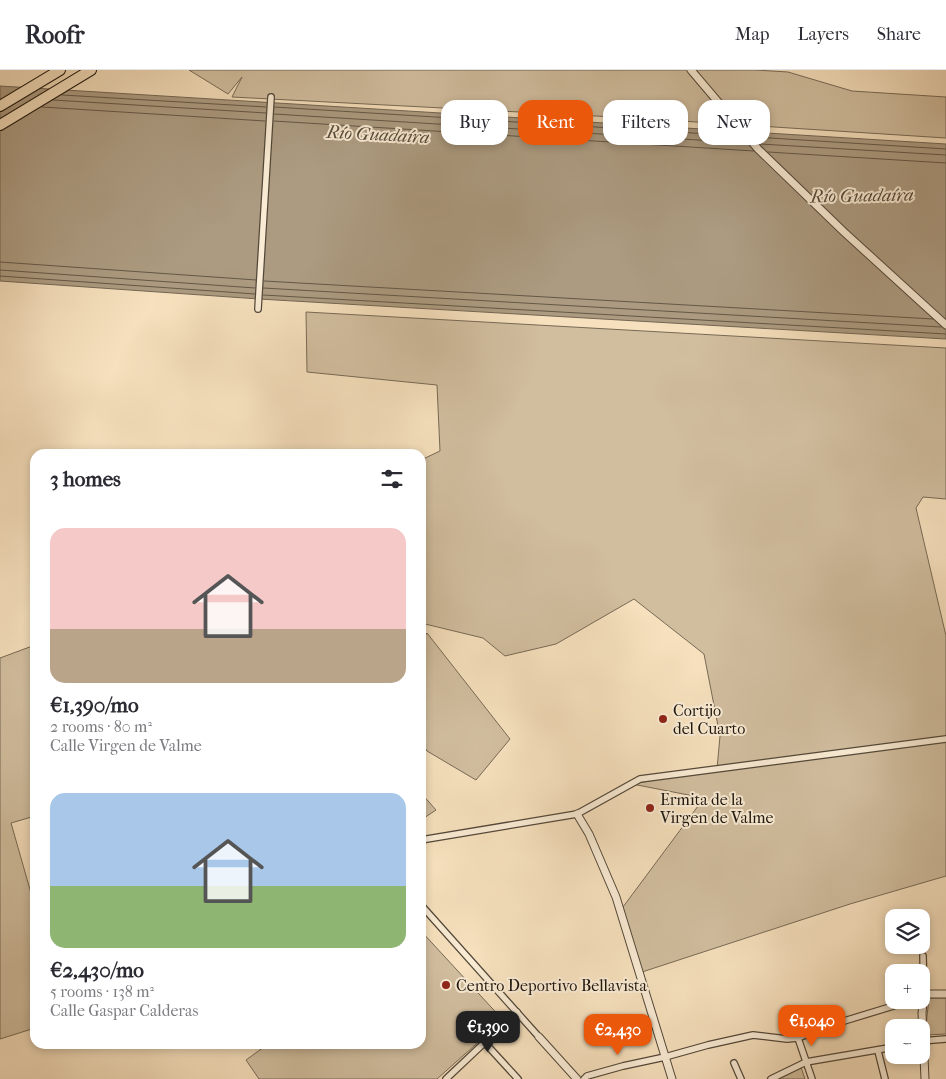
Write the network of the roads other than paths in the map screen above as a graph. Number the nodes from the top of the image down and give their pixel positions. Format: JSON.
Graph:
{"nodes":[{"id":1,"x":60,"y":70,"type":"edge"},
{"id":2,"x":91,"y":70,"type":"edge"},
{"id":3,"x":691,"y":70,"type":"edge"},
{"id":4,"x":271,"y":100,"type":"dead end"},
{"id":5,"x":0,"y":106,"type":"edge"},
{"id":6,"x":0,"y":125,"type":"edge"},
{"id":7,"x":258,"y":309,"type":"dead end"},
{"id":8,"x":946,"y":325,"type":"edge"},
{"id":9,"x":946,"y":739,"type":"edge"},
{"id":10,"x":577,"y":814,"type":"junction"},
{"id":11,"x":426,"y":839,"type":"edge"},
{"id":12,"x":426,"y":910,"type":"edge"},
{"id":13,"x":923,"y":956,"type":"dead end"},
{"id":14,"x":923,"y":964,"type":"edge"},
{"id":15,"x":930,"y":994,"type":"edge"},
{"id":16,"x":946,"y":994,"type":"edge"},
{"id":17,"x":885,"y":1009,"type":"edge"},
{"id":18,"x":517,"y":1012,"type":"junction"},
{"id":19,"x":539,"y":1037,"type":"joint"},
{"id":20,"x":798,"y":1038,"type":"junction"},
{"id":21,"x":946,"y":1039,"type":"edge"},
{"id":22,"x":930,"y":1040,"type":"edge"},
{"id":23,"x":485,"y":1043,"type":"junction"},
{"id":24,"x":885,"y":1049,"type":"edge"},
{"id":25,"x":878,"y":1051,"type":"junction"},
{"id":26,"x":665,"y":1057,"type":"junction"},
{"id":27,"x":806,"y":1062,"type":"junction"},
{"id":28,"x":734,"y":1063,"type":"dead end"},
{"id":29,"x":924,"y":1064,"type":"edge"},
{"id":30,"x":446,"y":1079,"type":"edge"},
{"id":31,"x":518,"y":1079,"type":"edge"},
{"id":32,"x":578,"y":1079,"type":"edge"},
{"id":33,"x":584,"y":1079,"type":"edge"},
{"id":34,"x":672,"y":1079,"type":"edge"},
{"id":35,"x":741,"y":1079,"type":"edge"},
{"id":36,"x":771,"y":1079,"type":"edge"},
{"id":37,"x":812,"y":1079,"type":"edge"},
{"id":38,"x":885,"y":1079,"type":"edge"},
{"id":39,"x":925,"y":1079,"type":"edge"}],
"edges":[{"from":1,"to":5,"type":"highway"},
{"from":2,"to":6,"type":"highway"},
{"from":3,"to":8,"type":"street"},
{"from":4,"to":7,"type":"street"},
{"from":9,"to":10,"type":"street"},
{"from":10,"to":11,"type":"street"},
{"from":10,"to":26,"type":"street"},
{"from":12,"to":18,"type":"street"},
{"from":13,"to":14,"type":"street"},
{"from":15,"to":16,"type":"street"},
{"from":17,"to":20,"type":"street"},
{"from":18,"to":19,"type":"street"},
{"from":18,"to":23,"type":"street"},
{"from":19,"to":32,"type":"street"},
{"from":20,"to":26,"type":"street"},
{"from":20,"to":27,"type":"street"},
{"from":21,"to":22,"type":"street"},
{"from":23,"to":30,"type":"street"},
{"from":23,"to":31,"type":"street"},
{"from":24,"to":25,"type":"street"},
{"from":25,"to":27,"type":"street"},
{"from":25,"to":38,"type":"street"},
{"from":26,"to":33,"type":"street"},
{"from":26,"to":34,"type":"street"},
{"from":27,"to":36,"type":"street"},
{"from":27,"to":37,"type":"street"},
{"from":28,"to":35,"type":"street"},
{"from":29,"to":39,"type":"street"}]}
